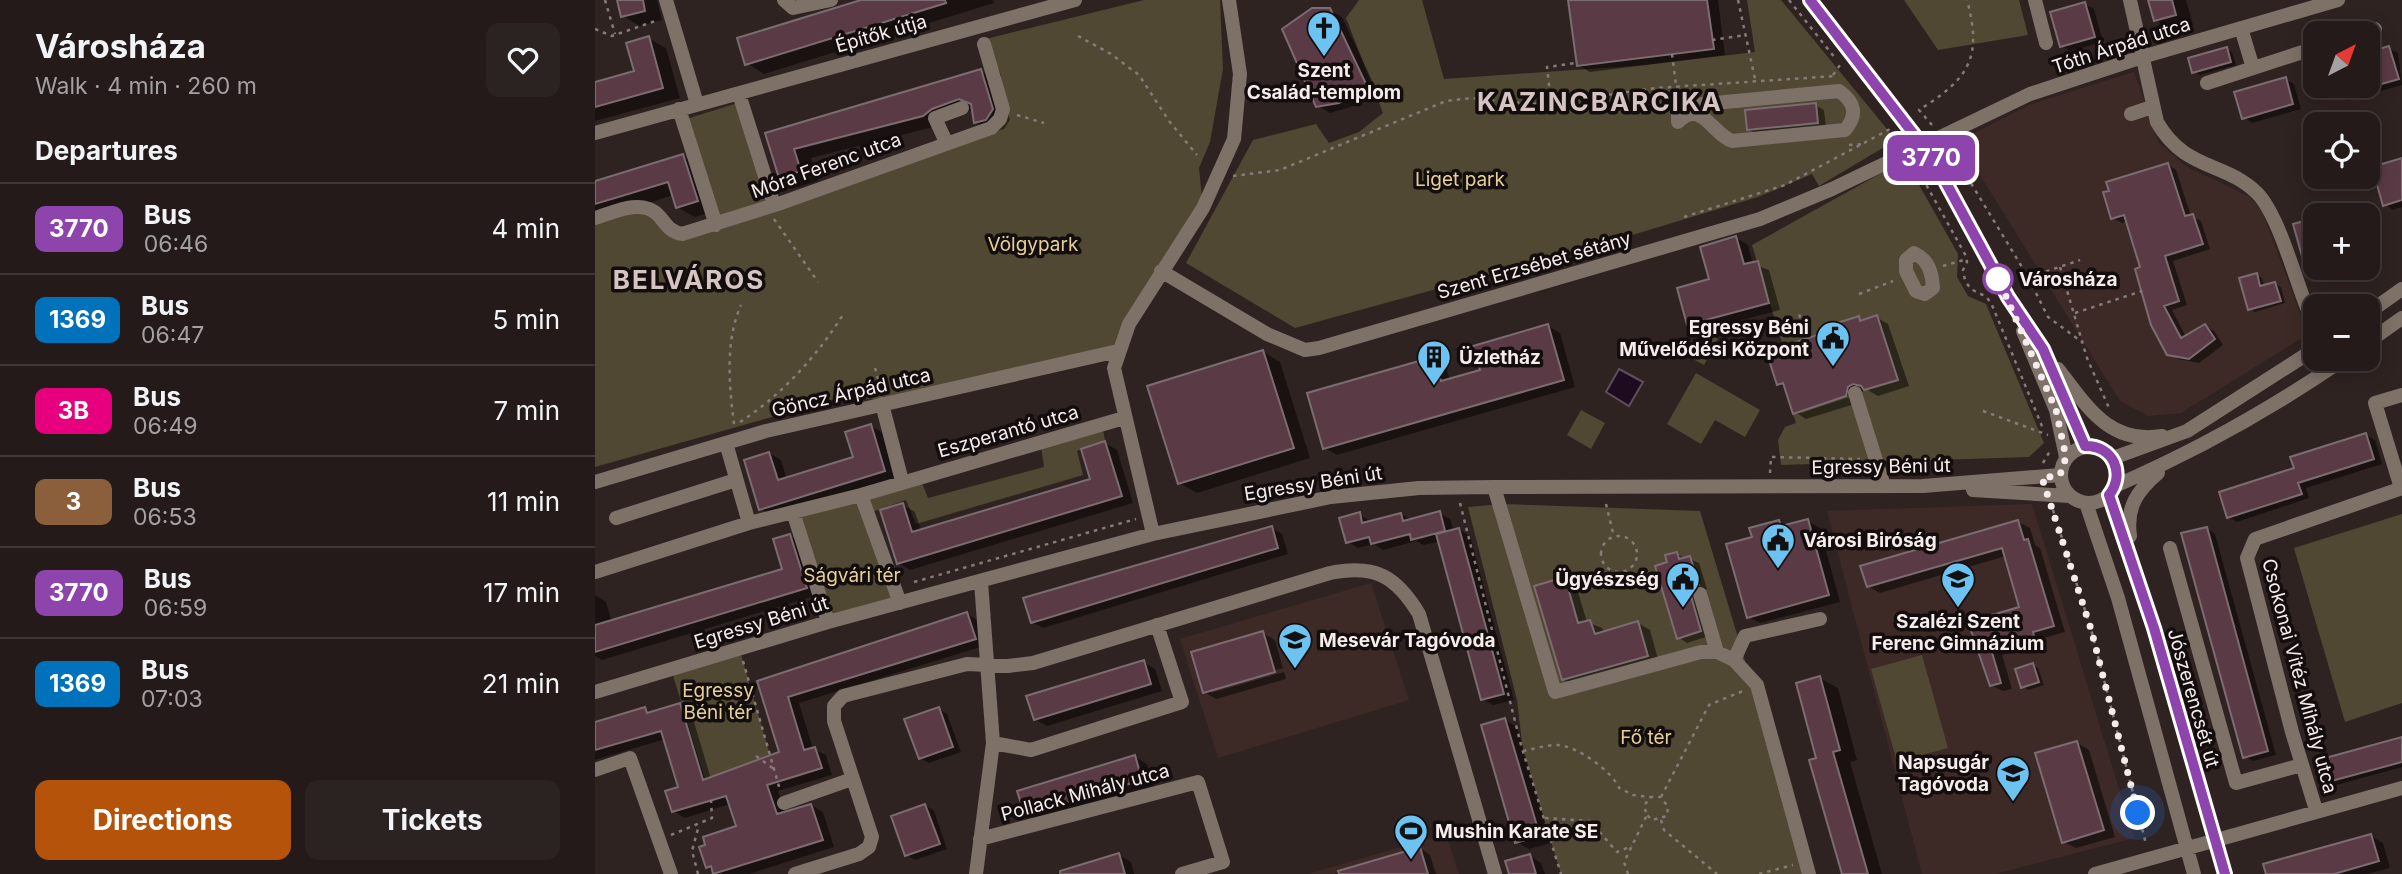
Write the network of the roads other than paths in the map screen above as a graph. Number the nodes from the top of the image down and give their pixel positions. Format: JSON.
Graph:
{"nodes":[{"id":1,"x":666,"y":0,"type":"edge"},
{"id":2,"x":784,"y":0,"type":"edge"},
{"id":3,"x":831,"y":0,"type":"edge"},
{"id":4,"x":1075,"y":0,"type":"edge"},
{"id":5,"x":1229,"y":0,"type":"edge"},
{"id":6,"x":1810,"y":0,"type":"edge"},
{"id":7,"x":2035,"y":0,"type":"edge"},
{"id":8,"x":2130,"y":0,"type":"edge"},
{"id":9,"x":2338,"y":0,"type":"edge"},
{"id":10,"x":1019,"y":7,"type":"edge"},
{"id":11,"x":2241,"y":28,"type":"junction"},
{"id":12,"x":2046,"y":43,"type":"dead end"},
{"id":13,"x":984,"y":44,"type":"dead end"},
{"id":14,"x":2303,"y":52,"type":"edge"},
{"id":15,"x":2141,"y":57,"type":"junction"},
{"id":16,"x":2253,"y":68,"type":"junction"},
{"id":17,"x":2207,"y":83,"type":"dead end"},
{"id":18,"x":739,"y":94,"type":"junction"},
{"id":19,"x":697,"y":104,"type":"junction"},
{"id":20,"x":2152,"y":107,"type":"junction"},
{"id":21,"x":962,"y":108,"type":"dead end"},
{"id":22,"x":679,"y":109,"type":"junction"},
{"id":23,"x":2131,"y":114,"type":"dead end"},
{"id":24,"x":1678,"y":122,"type":"joint"},
{"id":25,"x":595,"y":133,"type":"edge"},
{"id":26,"x":946,"y":142,"type":"junction"},
{"id":27,"x":1922,"y":145,"type":"junction"},
{"id":28,"x":771,"y":206,"type":"junction"},
{"id":29,"x":595,"y":218,"type":"edge"},
{"id":30,"x":716,"y":225,"type":"junction"},
{"id":31,"x":1161,"y":271,"type":"junction"},
{"id":32,"x":1908,"y":277,"type":"joint"},
{"id":33,"x":2402,"y":289,"type":"edge"},
{"id":34,"x":2008,"y":297,"type":"junction"},
{"id":35,"x":2303,"y":298,"type":"edge"},
{"id":36,"x":2380,"y":305,"type":"edge"},
{"id":37,"x":2402,"y":318,"type":"edge"},
{"id":38,"x":2380,"y":334,"type":"edge"},
{"id":39,"x":2043,"y":349,"type":"junction"},
{"id":40,"x":1118,"y":351,"type":"junction"},
{"id":41,"x":2303,"y":357,"type":"edge"},
{"id":42,"x":2327,"y":371,"type":"edge"},
{"id":43,"x":1856,"y":393,"type":"dead end"},
{"id":44,"x":2402,"y":396,"type":"edge"},
{"id":45,"x":882,"y":404,"type":"junction"},
{"id":46,"x":1124,"y":418,"type":"junction"},
{"id":47,"x":2187,"y":432,"type":"junction"},
{"id":48,"x":732,"y":433,"type":"junction"},
{"id":49,"x":2085,"y":446,"type":"junction"},
{"id":50,"x":2066,"y":457,"type":"junction"},
{"id":51,"x":2113,"y":458,"type":"junction"},
{"id":52,"x":2171,"y":462,"type":"junction"},
{"id":53,"x":2060,"y":475,"type":"junction"},
{"id":54,"x":736,"y":480,"type":"junction"},
{"id":55,"x":902,"y":481,"type":"junction"},
{"id":56,"x":595,"y":482,"type":"edge"},
{"id":57,"x":1884,"y":486,"type":"junction"},
{"id":58,"x":1923,"y":486,"type":"junction"},
{"id":59,"x":1494,"y":487,"type":"junction"},
{"id":60,"x":2402,"y":488,"type":"edge"},
{"id":61,"x":2112,"y":491,"type":"junction"},
{"id":62,"x":862,"y":495,"type":"junction"},
{"id":63,"x":2069,"y":496,"type":"junction"},
{"id":64,"x":2086,"y":503,"type":"junction"},
{"id":65,"x":793,"y":512,"type":"junction"},
{"id":66,"x":616,"y":518,"type":"dead end"},
{"id":67,"x":749,"y":523,"type":"junction"},
{"id":68,"x":1153,"y":534,"type":"junction"},
{"id":69,"x":2170,"y":548,"type":"dead end"},
{"id":70,"x":2132,"y":562,"type":"junction"},
{"id":71,"x":595,"y":572,"type":"edge"},
{"id":72,"x":981,"y":582,"type":"junction"},
{"id":73,"x":1700,"y":594,"type":"dead end"},
{"id":74,"x":900,"y":603,"type":"junction"},
{"id":75,"x":1820,"y":619,"type":"dead end"},
{"id":76,"x":828,"y":622,"type":"junction"},
{"id":77,"x":1157,"y":625,"type":"junction"},
{"id":78,"x":1717,"y":652,"type":"junction"},
{"id":79,"x":1734,"y":660,"type":"junction"},
{"id":80,"x":989,"y":665,"type":"junction"},
{"id":81,"x":595,"y":692,"type":"edge"},
{"id":82,"x":993,"y":744,"type":"junction"},
{"id":83,"x":2302,"y":765,"type":"junction"},
{"id":84,"x":595,"y":770,"type":"edge"},
{"id":85,"x":852,"y":779,"type":"junction"},
{"id":86,"x":2402,"y":788,"type":"edge"},
{"id":87,"x":783,"y":803,"type":"road end"},
{"id":88,"x":2316,"y":810,"type":"junction"},
{"id":89,"x":2215,"y":838,"type":"junction"},
{"id":90,"x":981,"y":839,"type":"junction"},
{"id":91,"x":2187,"y":847,"type":"junction"},
{"id":92,"x":1807,"y":868,"type":"edge"},
{"id":93,"x":2117,"y":871,"type":"edge"},
{"id":94,"x":671,"y":874,"type":"edge"},
{"id":95,"x":795,"y":874,"type":"edge"},
{"id":96,"x":976,"y":874,"type":"edge"},
{"id":97,"x":1182,"y":874,"type":"edge"},
{"id":98,"x":1495,"y":874,"type":"edge"},
{"id":99,"x":2095,"y":874,"type":"edge"},
{"id":100,"x":2194,"y":874,"type":"edge"},
{"id":101,"x":2225,"y":874,"type":"edge"}],
"edges":[{"from":1,"to":19,"type":"street"},
{"from":2,"to":3,"type":"street"},
{"from":4,"to":10,"type":"street","name":"Építők útja"},
{"from":5,"to":31,"type":"street"},
{"from":6,"to":27,"type":"street"},
{"from":7,"to":12,"type":"street"},
{"from":8,"to":15,"type":"street"},
{"from":9,"to":11,"type":"street","name":"Tóth Árpád utca"},
{"from":10,"to":18,"type":"street","name":"Építők útja"},
{"from":11,"to":15,"type":"street","name":"Tóth Árpád utca"},
{"from":11,"to":16,"type":"street"},
{"from":13,"to":26,"type":"street","name":"Móra Ferenc utca"},
{"from":14,"to":16,"type":"street"},
{"from":15,"to":20,"type":"street"},
{"from":15,"to":27,"type":"street","name":"Tóth Árpád utca"},
{"from":16,"to":17,"type":"street"},
{"from":18,"to":19,"type":"street","name":"Építők útja"},
{"from":18,"to":28,"type":"street"},
{"from":19,"to":22,"type":"street","name":"Építők útja"},
{"from":20,"to":23,"type":"street"},
{"from":20,"to":35,"type":"street"},
{"from":21,"to":26,"type":"street"},
{"from":22,"to":25,"type":"street","name":"Építők útja"},
{"from":22,"to":30,"type":"street"},
{"from":24,"to":24,"type":"street"},
{"from":26,"to":28,"type":"street","name":"Móra Ferenc utca"},
{"from":27,"to":31,"type":"street","name":"Szent Erzsébet sétány"},
{"from":27,"to":34,"type":"street"},
{"from":28,"to":30,"type":"street","name":"Móra Ferenc utca"},
{"from":29,"to":30,"type":"street","name":"Móra Ferenc utca"},
{"from":31,"to":40,"type":"street"},
{"from":32,"to":32,"type":"street"},
{"from":33,"to":36,"type":"street"},
{"from":34,"to":39,"type":"street"},
{"from":34,"to":50,"type":"street"},
{"from":37,"to":38,"type":"street"},
{"from":39,"to":47,"type":"street"},
{"from":39,"to":49,"type":"street"},
{"from":40,"to":45,"type":"street","name":"Göncz Árpád utca"},
{"from":40,"to":46,"type":"street"},
{"from":41,"to":47,"type":"street"},
{"from":42,"to":52,"type":"street"},
{"from":43,"to":57,"type":"street"},
{"from":44,"to":60,"type":"street","name":"Csokonai Vitéz Mihály utca"},
{"from":45,"to":48,"type":"street","name":"Göncz Árpád utca"},
{"from":45,"to":55,"type":"street"},
{"from":46,"to":55,"type":"street","name":"Eszperantó utca"},
{"from":46,"to":68,"type":"street"},
{"from":47,"to":51,"type":"street"},
{"from":48,"to":54,"type":"street"},
{"from":48,"to":56,"type":"street","name":"Göncz Árpád utca"},
{"from":49,"to":50,"type":"street"},
{"from":49,"to":51,"type":"street"},
{"from":50,"to":53,"type":"street"},
{"from":51,"to":61,"type":"street"},
{"from":52,"to":61,"type":"street"},
{"from":52,"to":70,"type":"street"},
{"from":53,"to":58,"type":"street","name":"Egressy Béni út"},
{"from":53,"to":63,"type":"street"},
{"from":54,"to":66,"type":"street"},
{"from":54,"to":67,"type":"street"},
{"from":55,"to":62,"type":"street","name":"Eszperantó utca"},
{"from":57,"to":58,"type":"street","name":"Egressy Béni út"},
{"from":57,"to":59,"type":"street","name":"Egressy Béni út"},
{"from":58,"to":63,"type":"street"},
{"from":59,"to":68,"type":"street","name":"Egressy Béni út"},
{"from":59,"to":78,"type":"street"},
{"from":60,"to":83,"type":"street","name":"Csokonai Vitéz Mihály utca"},
{"from":61,"to":64,"type":"street"},
{"from":61,"to":70,"type":"street","name":"Jószerencsét út"},
{"from":62,"to":65,"type":"street","name":"Eszperantó utca"},
{"from":62,"to":74,"type":"street"},
{"from":63,"to":64,"type":"street"},
{"from":64,"to":91,"type":"street"},
{"from":65,"to":67,"type":"street","name":"Eszperantó utca"},
{"from":65,"to":76,"type":"street"},
{"from":67,"to":71,"type":"street","name":"Eszperantó utca"},
{"from":68,"to":72,"type":"street","name":"Egressy Béni út"},
{"from":69,"to":83,"type":"street"},
{"from":70,"to":89,"type":"street","name":"Jószerencsét út"},
{"from":72,"to":74,"type":"street","name":"Egressy Béni út"},
{"from":72,"to":80,"type":"street","name":"Pollack Mihály utca"},
{"from":73,"to":78,"type":"street"},
{"from":74,"to":76,"type":"street","name":"Egressy Béni út"},
{"from":75,"to":79,"type":"street"},
{"from":76,"to":81,"type":"street","name":"Egressy Béni út"},
{"from":77,"to":80,"type":"street"},
{"from":77,"to":82,"type":"street"},
{"from":77,"to":98,"type":"street"},
{"from":78,"to":79,"type":"street"},
{"from":79,"to":92,"type":"street"},
{"from":80,"to":82,"type":"street","name":"Pollack Mihály utca"},
{"from":80,"to":85,"type":"street"},
{"from":82,"to":90,"type":"street","name":"Pollack Mihály utca"},
{"from":83,"to":88,"type":"street","name":"Csokonai Vitéz Mihály utca"},
{"from":84,"to":94,"type":"street"},
{"from":85,"to":87,"type":"street"},
{"from":85,"to":95,"type":"street"},
{"from":86,"to":88,"type":"street"},
{"from":88,"to":89,"type":"street"},
{"from":89,"to":91,"type":"street"},
{"from":89,"to":101,"type":"street","name":"Jószerencsét út"},
{"from":90,"to":96,"type":"street","name":"Pollack Mihály utca"},
{"from":90,"to":97,"type":"street","name":"Pollack Mihály utca"},
{"from":91,"to":93,"type":"street"},
{"from":91,"to":100,"type":"street"},
{"from":93,"to":99,"type":"street"}]}
